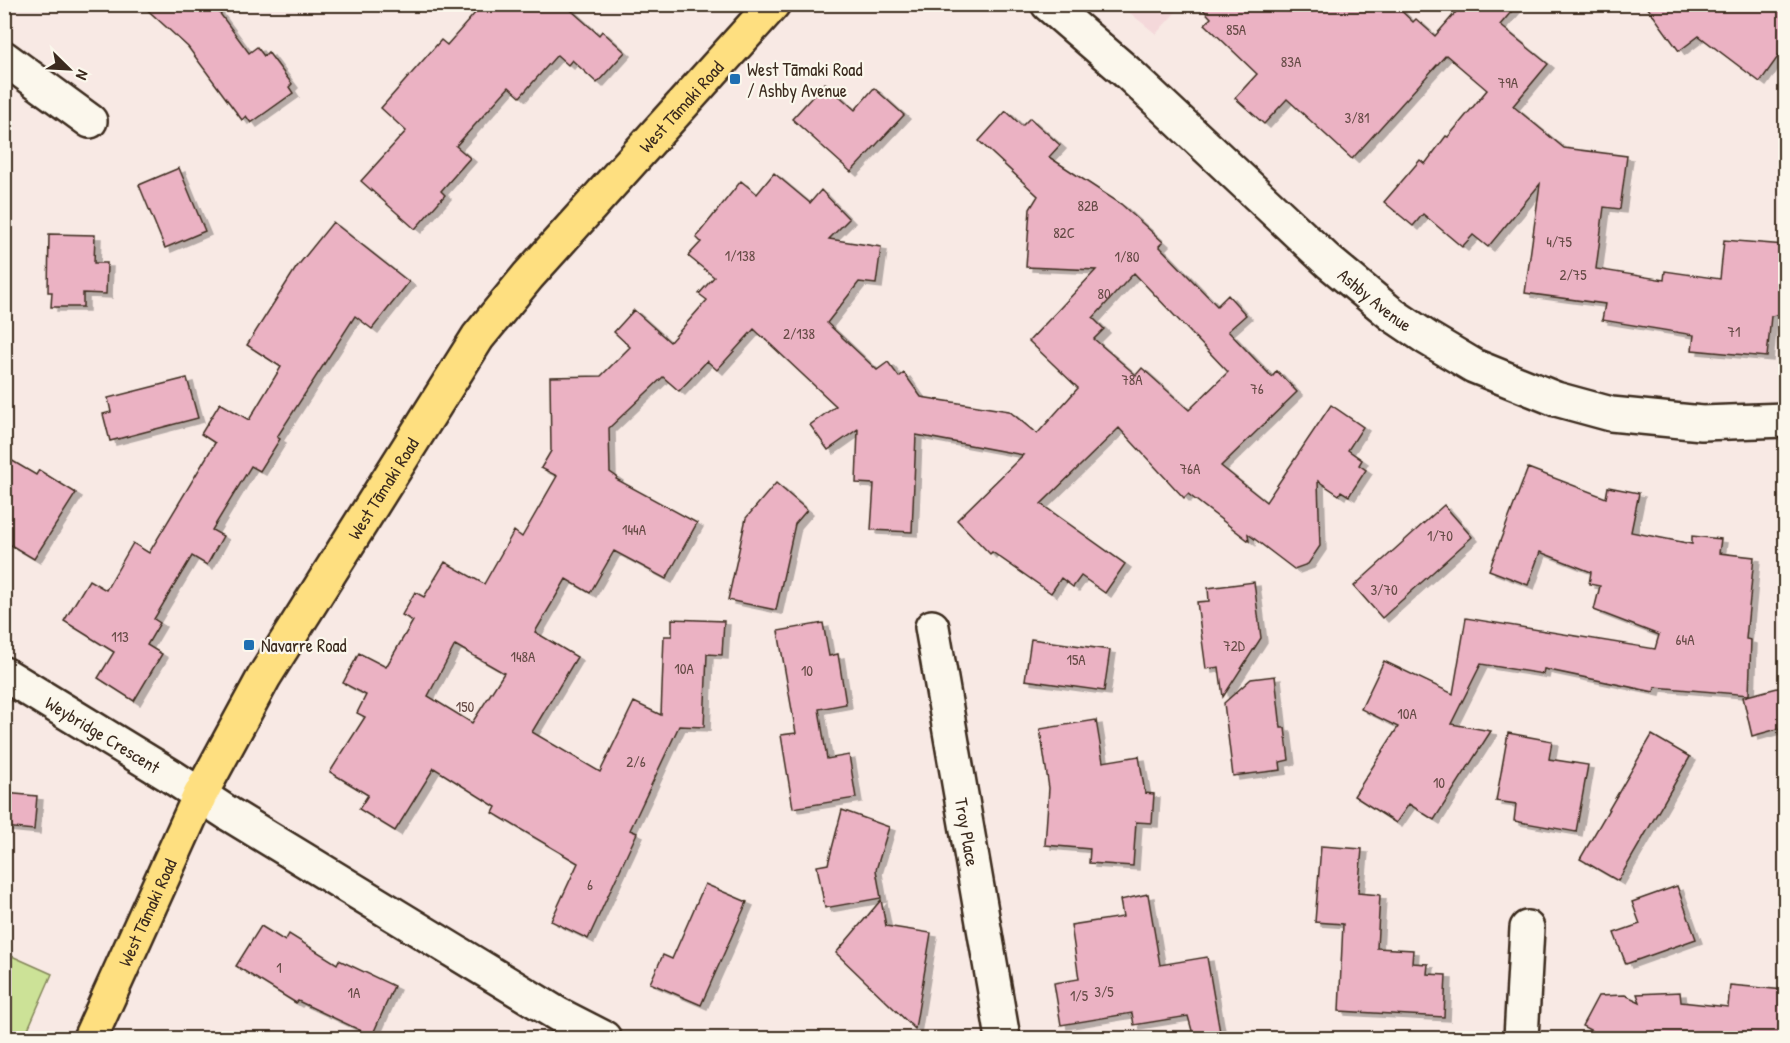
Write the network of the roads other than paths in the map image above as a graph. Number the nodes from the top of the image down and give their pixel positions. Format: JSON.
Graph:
{"nodes":[{"id":1,"x":773,"y":4,"type":"edge"},
{"id":2,"x":1048,"y":4,"type":"edge"},
{"id":3,"x":4,"y":58,"type":"edge"},
{"id":4,"x":90,"y":121,"type":"dead end"},
{"id":5,"x":1785,"y":420,"type":"edge"},
{"id":6,"x":932,"y":627,"type":"dead end"},
{"id":7,"x":4,"y":674,"type":"edge"},
{"id":8,"x":200,"y":795,"type":"junction"},
{"id":9,"x":1527,"y":928,"type":"dead end"},
{"id":10,"x":90,"y":1038,"type":"edge"},
{"id":11,"x":604,"y":1038,"type":"edge"},
{"id":12,"x":1003,"y":1038,"type":"edge"},
{"id":13,"x":1521,"y":1038,"type":"edge"}],
"edges":[{"from":1,"to":8,"type":"main road","name":"West Tāmaki Road"},
{"from":2,"to":5,"type":"street","name":"Ashby Avenue"},
{"from":3,"to":4,"type":"street"},
{"from":6,"to":12,"type":"street","name":"Troy Place"},
{"from":7,"to":8,"type":"street","name":"Weybridge Crescent"},
{"from":8,"to":10,"type":"main road","name":"West Tāmaki Road"},
{"from":8,"to":11,"type":"street"},
{"from":9,"to":13,"type":"street"}]}
